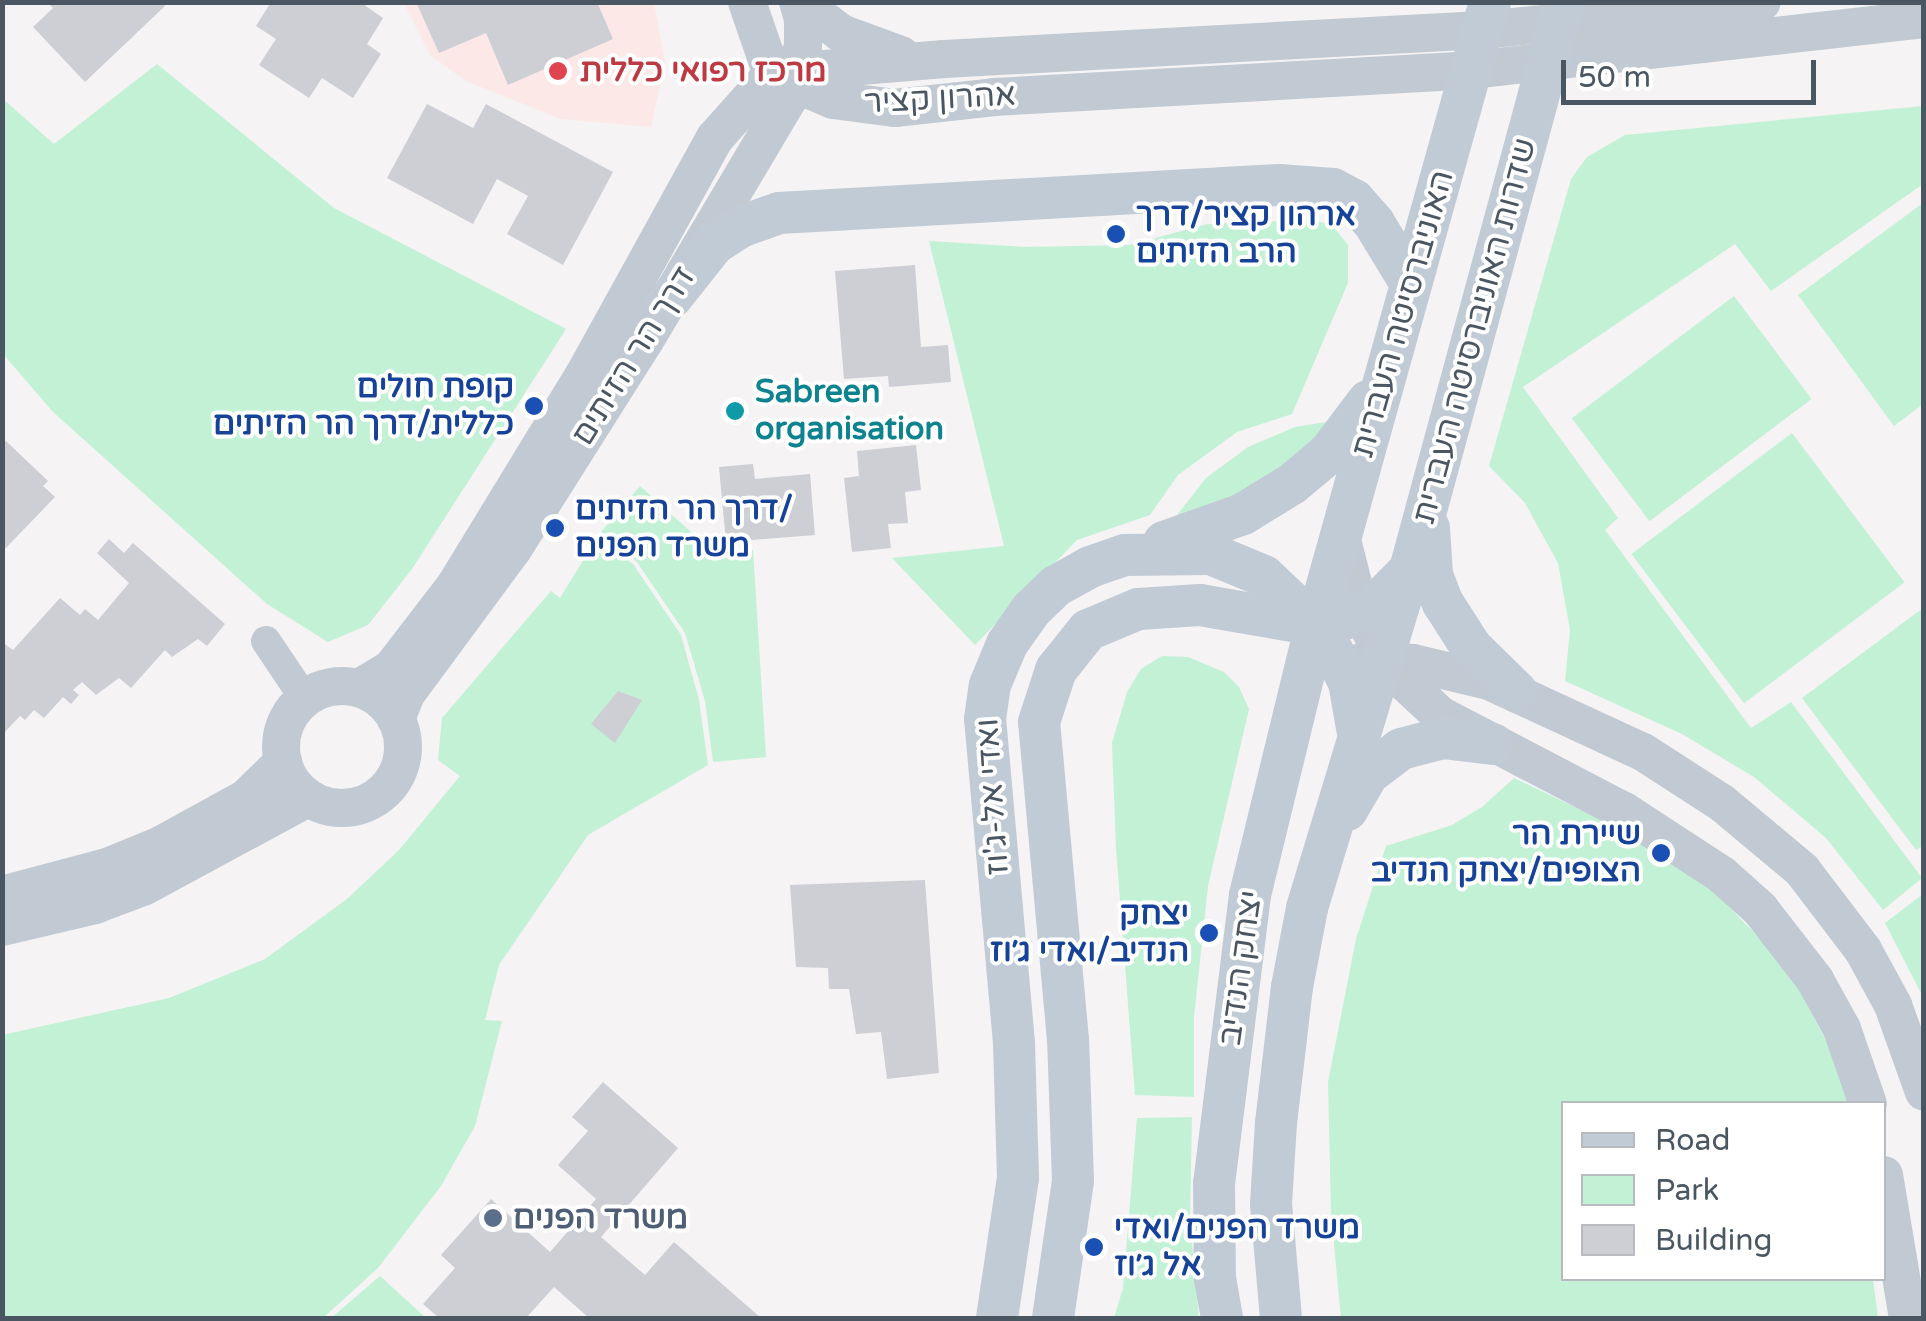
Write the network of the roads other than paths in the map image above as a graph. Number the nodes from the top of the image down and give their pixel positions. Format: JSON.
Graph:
{"nodes":[{"id":1,"x":747,"y":2,"type":"edge"},
{"id":2,"x":799,"y":2,"type":"edge"},
{"id":3,"x":1762,"y":2,"type":"edge"},
{"id":4,"x":1924,"y":19,"type":"edge"},
{"id":5,"x":1557,"y":29,"type":"edge"},
{"id":6,"x":1481,"y":34,"type":"edge"},
{"id":7,"x":944,"y":59,"type":"junction"},
{"id":8,"x":789,"y":77,"type":"junction"},
{"id":9,"x":1411,"y":284,"type":"junction"},
{"id":10,"x":672,"y":297,"type":"junction"},
{"id":11,"x":1392,"y":357,"type":"junction"},
{"id":12,"x":1429,"y":496,"type":"junction"},
{"id":13,"x":1342,"y":536,"type":"junction"},
{"id":14,"x":1125,"y":555,"type":"junction"},
{"id":15,"x":1411,"y":566,"type":"junction"},
{"id":16,"x":1361,"y":615,"type":"junction"},
{"id":17,"x":1316,"y":625,"type":"junction"},
{"id":18,"x":266,"y":641,"type":"dead end"},
{"id":19,"x":1363,"y":664,"type":"junction"},
{"id":20,"x":359,"y":688,"type":"junction"},
{"id":21,"x":1517,"y":692,"type":"junction"},
{"id":22,"x":304,"y":698,"type":"junction"},
{"id":23,"x":1292,"y":716,"type":"junction"},
{"id":24,"x":396,"y":719,"type":"junction"},
{"id":25,"x":1358,"y":739,"type":"joint"},
{"id":26,"x":1493,"y":744,"type":"junction"},
{"id":27,"x":283,"y":762,"type":"junction"},
{"id":28,"x":308,"y":798,"type":"junction"},
{"id":29,"x":2,"y":895,"type":"edge"},
{"id":30,"x":1308,"y":908,"type":"junction"},
{"id":31,"x":2,"y":927,"type":"edge"},
{"id":32,"x":1924,"y":1092,"type":"edge"},
{"id":33,"x":1867,"y":1101,"type":"edge"},
{"id":34,"x":1886,"y":1187,"type":"edge"},
{"id":35,"x":997,"y":1318,"type":"edge"},
{"id":36,"x":1052,"y":1318,"type":"edge"},
{"id":37,"x":1222,"y":1318,"type":"edge"},
{"id":38,"x":1281,"y":1318,"type":"edge"},
{"id":39,"x":1908,"y":1318,"type":"edge"}],
"edges":[{"from":1,"to":8,"type":"street"},
{"from":2,"to":7,"type":"street"},
{"from":2,"to":8,"type":"street"},
{"from":3,"to":5,"type":"street","name":"אהרון קציר"},
{"from":4,"to":5,"type":"street","name":"אהרון קציר"},
{"from":5,"to":6,"type":"street","name":"אהרון קציר"},
{"from":5,"to":12,"type":"main road","name":"שדרות האוניברסיטה העברית"},
{"from":6,"to":7,"type":"street","name":"אהרון קציר"},
{"from":6,"to":8,"type":"street","name":"אהרון קציר"},
{"from":6,"to":9,"type":"main road","name":"האוניברסיטה העברית"},
{"from":7,"to":8,"type":"street","name":"אהרון קציר"},
{"from":8,"to":10,"type":"street","name":"דרך הר הזיתים"},
{"from":8,"to":20,"type":"street","name":"דרך הר הזיתים"},
{"from":9,"to":10,"type":"main road"},
{"from":9,"to":11,"type":"main road","name":"האוניברסיטה העברית"},
{"from":10,"to":24,"type":"street","name":"דרך הר הזיתים"},
{"from":11,"to":13,"type":"main road","name":"האוניברסיטה העברית"},
{"from":11,"to":14,"type":"main road"},
{"from":12,"to":15,"type":"main road","name":"שדרות האוניברסיטה העברית"},
{"from":12,"to":21,"type":"main road"},
{"from":13,"to":16,"type":"street"},
{"from":13,"to":17,"type":"main road","name":"האוניברסיטה העברית"},
{"from":14,"to":17,"type":"main road","name":"ואדי אל-ג'וז"},
{"from":14,"to":35,"type":"main road","name":"ואדי אל-ג'וז"},
{"from":15,"to":16,"type":"main road","name":"ואדי אל-ג'וז"},
{"from":15,"to":19,"type":"main road","name":"שדרות האוניברסיטה העברית"},
{"from":16,"to":17,"type":"main road","name":"ואדי אל-ג'וז"},
{"from":16,"to":19,"type":"street"},
{"from":17,"to":19,"type":"main road","name":"ואדי אל-ג'וז"},
{"from":17,"to":23,"type":"main road","name":"יצחק הנדיב"},
{"from":17,"to":36,"type":"main road","name":"ואדי אל-ג'וז"},
{"from":18,"to":22,"type":"street"},
{"from":19,"to":21,"type":"street"},
{"from":19,"to":23,"type":"street"},
{"from":19,"to":25,"type":"main road","name":"ואדי אל-ג'וז"},
{"from":19,"to":26,"type":"street"},
{"from":20,"to":22,"type":"street"},
{"from":20,"to":24,"type":"street"},
{"from":21,"to":32,"type":"street"},
{"from":22,"to":27,"type":"street"},
{"from":23,"to":37,"type":"main road","name":"יצחק הנדיב"},
{"from":24,"to":28,"type":"street"},
{"from":25,"to":30,"type":"main road","name":"יצחק הנדיב"},
{"from":26,"to":30,"type":"main road"},
{"from":26,"to":33,"type":"street"},
{"from":27,"to":28,"type":"street"},
{"from":27,"to":29,"type":"street"},
{"from":28,"to":31,"type":"street"},
{"from":30,"to":38,"type":"main road","name":"יצחק הנדיב"},
{"from":34,"to":39,"type":"street"}]}
